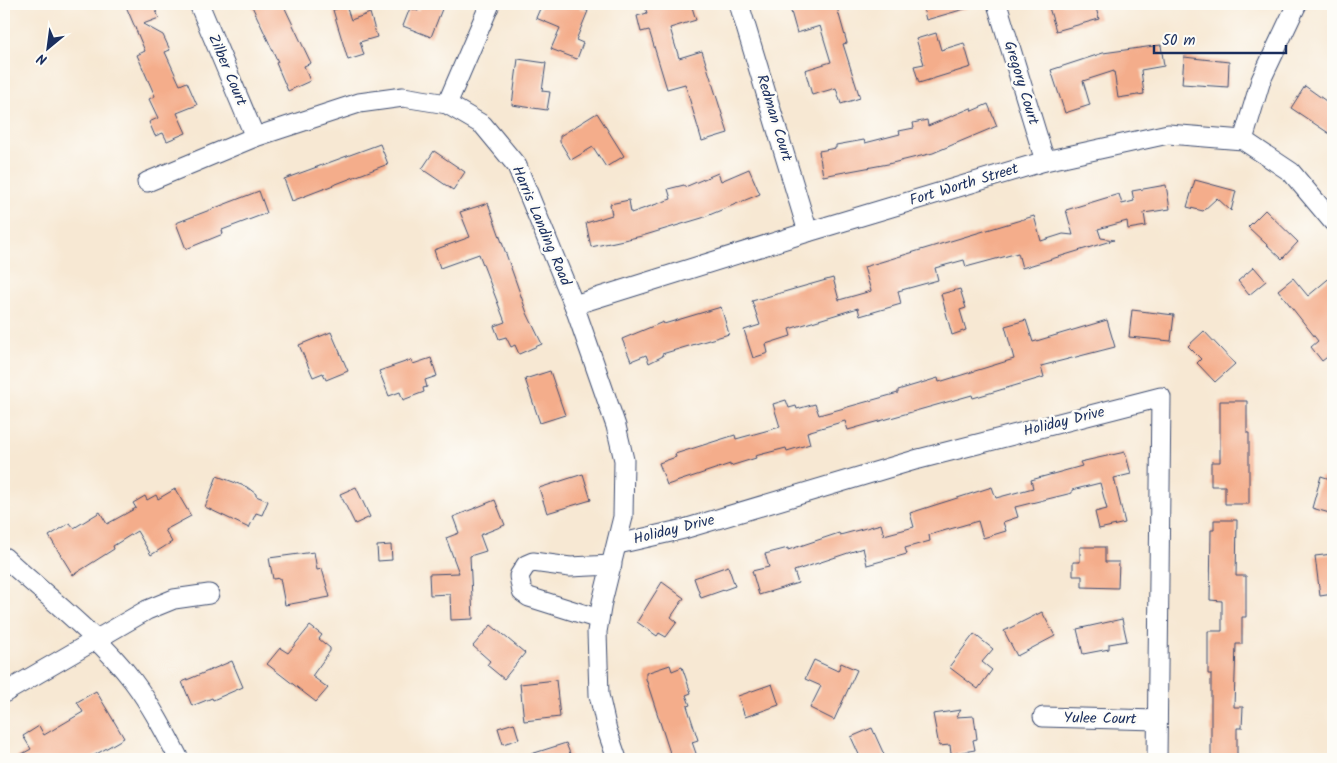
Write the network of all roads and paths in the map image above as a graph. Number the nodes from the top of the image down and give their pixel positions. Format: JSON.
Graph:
{"nodes":[{"id":1,"x":199,"y":4,"type":"edge"},
{"id":2,"x":490,"y":4,"type":"edge"},
{"id":3,"x":739,"y":4,"type":"edge"},
{"id":4,"x":997,"y":4,"type":"edge"},
{"id":5,"x":1297,"y":4,"type":"edge"},
{"id":6,"x":447,"y":104,"type":"junction"},
{"id":7,"x":255,"y":137,"type":"junction"},
{"id":8,"x":1243,"y":140,"type":"junction"},
{"id":9,"x":1045,"y":161,"type":"junction"},
{"id":10,"x":147,"y":182,"type":"dead end"},
{"id":11,"x":1333,"y":222,"type":"edge"},
{"id":12,"x":808,"y":232,"type":"junction"},
{"id":13,"x":574,"y":305,"type":"junction"},
{"id":14,"x":618,"y":544,"type":"junction"},
{"id":15,"x":4,"y":557,"type":"edge"},
{"id":16,"x":612,"y":565,"type":"junction"},
{"id":17,"x":210,"y":594,"type":"dead end"},
{"id":18,"x":599,"y":619,"type":"junction"},
{"id":19,"x":95,"y":641,"type":"junction"},
{"id":20,"x":4,"y":693,"type":"edge"},
{"id":21,"x":1043,"y":717,"type":"dead end"},
{"id":22,"x":1157,"y":720,"type":"junction"},
{"id":23,"x":179,"y":759,"type":"edge"},
{"id":24,"x":617,"y":759,"type":"edge"},
{"id":25,"x":1157,"y":759,"type":"edge"}],
"edges":[{"from":1,"to":7,"type":"street","name":"Zilber Court"},
{"from":2,"to":6,"type":"street"},
{"from":3,"to":12,"type":"street","name":"Redman Court"},
{"from":4,"to":9,"type":"street","name":"Gregory Court"},
{"from":5,"to":8,"type":"street"},
{"from":6,"to":7,"type":"street","name":"Harris Landing Road"},
{"from":6,"to":13,"type":"street","name":"Harris Landing Road"},
{"from":7,"to":10,"type":"street","name":"Harris Landing Road"},
{"from":8,"to":9,"type":"street","name":"Fort Worth Street"},
{"from":8,"to":11,"type":"street","name":"Fort Worth Street"},
{"from":9,"to":12,"type":"street","name":"Fort Worth Street"},
{"from":12,"to":13,"type":"street","name":"Fort Worth Street"},
{"from":13,"to":14,"type":"street","name":"Harris Landing Road"},
{"from":14,"to":16,"type":"street","name":"Harris Landing Road"},
{"from":14,"to":22,"type":"street","name":"Holiday Drive"},
{"from":15,"to":19,"type":"street"},
{"from":16,"to":18,"type":"street","name":"Harris Landing Road"},
{"from":16,"to":18,"type":"street"},
{"from":17,"to":19,"type":"street"},
{"from":18,"to":24,"type":"street","name":"Harris Landing Road"},
{"from":19,"to":20,"type":"street"},
{"from":19,"to":23,"type":"street"},
{"from":21,"to":22,"type":"street","name":"Yulee Court"},
{"from":22,"to":25,"type":"street","name":"Holiday Drive"}]}
